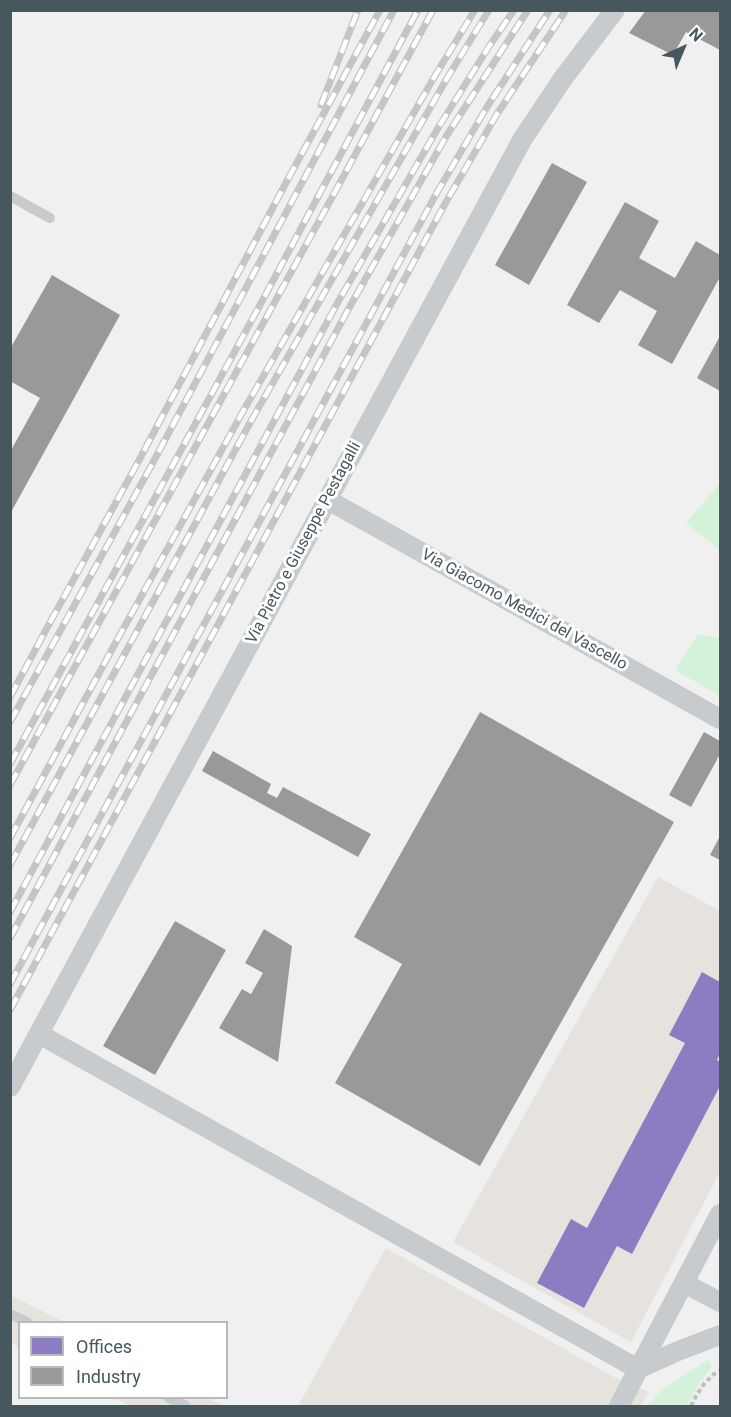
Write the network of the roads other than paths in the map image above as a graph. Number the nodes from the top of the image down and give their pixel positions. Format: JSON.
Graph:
{"nodes":[{"id":1,"x":615,"y":10,"type":"edge"},
{"id":2,"x":10,"y":196,"type":"edge"},
{"id":3,"x":50,"y":218,"type":"dead end"},
{"id":4,"x":328,"y":500,"type":"junction"},
{"id":5,"x":720,"y":719,"type":"edge"},
{"id":6,"x":39,"y":1034,"type":"junction"},
{"id":7,"x":10,"y":1087,"type":"edge"},
{"id":8,"x":720,"y":1214,"type":"edge"},
{"id":9,"x":684,"y":1283,"type":"junction"},
{"id":10,"x":720,"y":1302,"type":"edge"},
{"id":11,"x":720,"y":1335,"type":"edge"},
{"id":12,"x":638,"y":1369,"type":"junction"},
{"id":13,"x":171,"y":1399,"type":"edge"},
{"id":14,"x":186,"y":1407,"type":"edge"},
{"id":15,"x":619,"y":1407,"type":"edge"}],
"edges":[{"from":1,"to":4,"type":"street","name":"Via Pietro e Giuseppe Pestagalli"},
{"from":2,"to":3,"type":"lane"},
{"from":4,"to":5,"type":"street","name":"Via Giacomo Medici del Vascello"},
{"from":4,"to":6,"type":"street","name":"Via Pietro e Giuseppe Pestagalli"},
{"from":6,"to":7,"type":"street","name":"Via Pietro e Giuseppe Pestagalli"},
{"from":6,"to":12,"type":"street"},
{"from":8,"to":9,"type":"street"},
{"from":9,"to":10,"type":"street"},
{"from":9,"to":12,"type":"street"},
{"from":11,"to":12,"type":"street"},
{"from":12,"to":15,"type":"street"},
{"from":13,"to":14,"type":"lane"}]}
